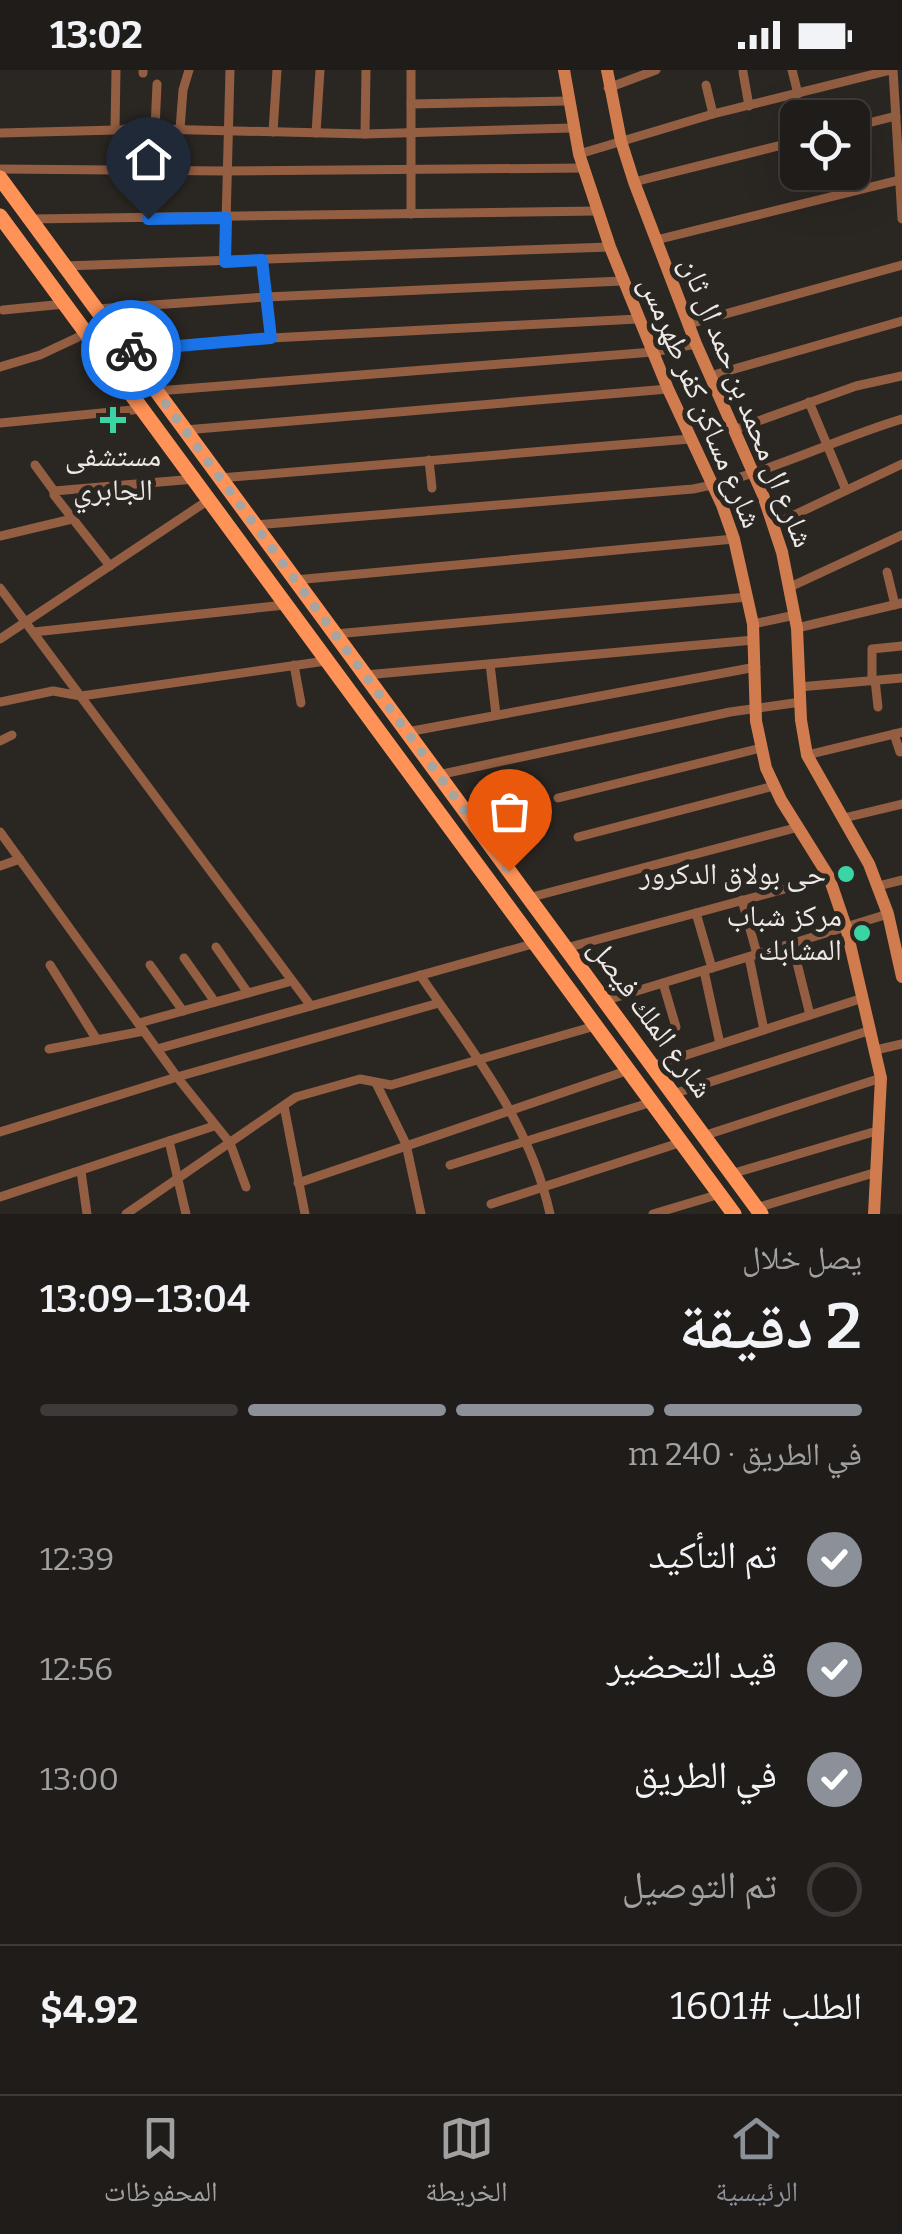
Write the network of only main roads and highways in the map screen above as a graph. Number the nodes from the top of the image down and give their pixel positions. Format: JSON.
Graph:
{"nodes":[{"id":1,"x":0,"y":178,"type":"edge"},
{"id":2,"x":0,"y":216,"type":"edge"},
{"id":3,"x":450,"y":790,"type":"junction"},
{"id":4,"x":434,"y":805,"type":"junction"},
{"id":5,"x":469,"y":817,"type":"junction"},
{"id":6,"x":455,"y":833,"type":"junction"},
{"id":7,"x":758,"y":1211,"type":"edge"},
{"id":8,"x":734,"y":1214,"type":"edge"}],
"edges":[{"from":1,"to":3,"type":"main road","name":"شارع الملك فيصل"},
{"from":2,"to":4,"type":"main road","name":"شارع الملك فيصل"},
{"from":3,"to":4,"type":"main road"},
{"from":3,"to":5,"type":"main road","name":"شارع الملك فيصل"},
{"from":4,"to":6,"type":"main road","name":"شارع الملك فيصل"},
{"from":5,"to":6,"type":"main road"},
{"from":5,"to":7,"type":"main road","name":"شارع الملك فيصل"},
{"from":6,"to":8,"type":"main road","name":"شارع الملك فيصل"}]}
